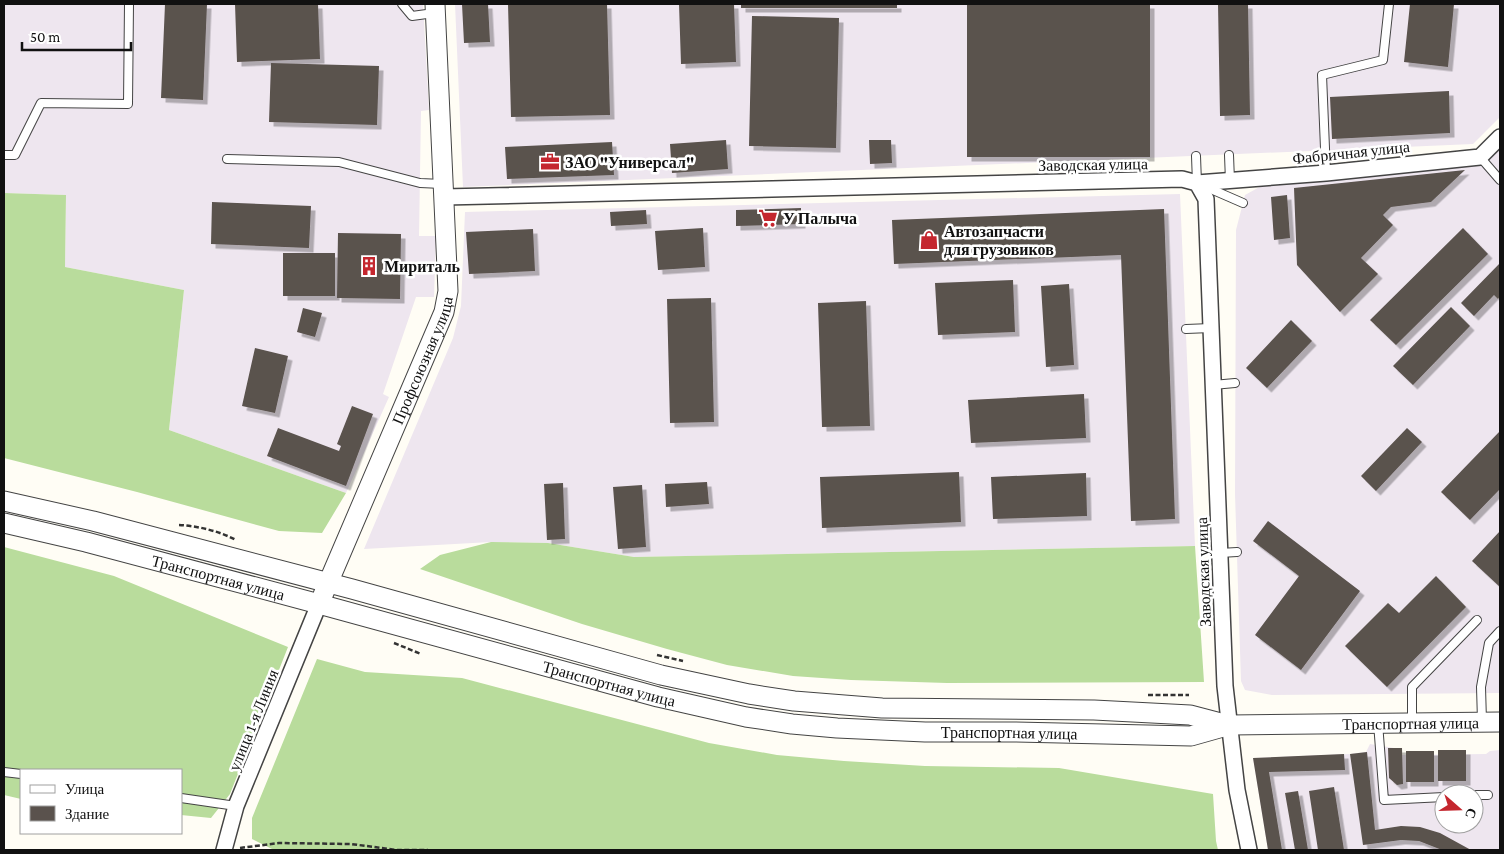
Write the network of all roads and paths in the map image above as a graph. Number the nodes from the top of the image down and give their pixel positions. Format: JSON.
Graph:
{"nodes":[{"id":1,"x":129,"y":4,"type":"edge"},
{"id":2,"x":402,"y":4,"type":"edge"},
{"id":3,"x":1389,"y":4,"type":"edge"},
{"id":4,"x":436,"y":8,"type":"edge"},
{"id":5,"x":1500,"y":137,"type":"edge"},
{"id":6,"x":4,"y":155,"type":"edge"},
{"id":7,"x":1229,"y":155,"type":"dead end"},
{"id":8,"x":1196,"y":156,"type":"dead end"},
{"id":9,"x":227,"y":159,"type":"dead end"},
{"id":10,"x":1479,"y":160,"type":"junction"},
{"id":11,"x":1326,"y":173,"type":"junction"},
{"id":12,"x":1500,"y":180,"type":"edge"},
{"id":13,"x":1230,"y":181,"type":"junction"},
{"id":14,"x":1197,"y":183,"type":"junction"},
{"id":15,"x":444,"y":190,"type":"junction"},
{"id":16,"x":1243,"y":203,"type":"dead end"},
{"id":17,"x":1211,"y":328,"type":"junction"},
{"id":18,"x":1186,"y":329,"type":"dead end"},
{"id":19,"x":1235,"y":383,"type":"dead end"},
{"id":20,"x":1213,"y":385,"type":"junction"},
{"id":21,"x":4,"y":501,"type":"edge"},
{"id":22,"x":4,"y":523,"type":"edge"},
{"id":23,"x":1237,"y":552,"type":"dead end"},
{"id":24,"x":1220,"y":553,"type":"junction"},
{"id":25,"x":328,"y":584,"type":"junction"},
{"id":26,"x":319,"y":604,"type":"junction"},
{"id":27,"x":1477,"y":620,"type":"dead end"},
{"id":28,"x":1500,"y":631,"type":"edge"},
{"id":29,"x":648,"y":653,"type":"dead end"},
{"id":30,"x":684,"y":661,"type":"dead end"},
{"id":31,"x":1139,"y":695,"type":"dead end"},
{"id":32,"x":1189,"y":696,"type":"dead end"},
{"id":33,"x":1491,"y":722,"type":"edge"},
{"id":34,"x":1378,"y":723,"type":"junction"},
{"id":35,"x":1412,"y":723,"type":"junction"},
{"id":36,"x":1230,"y":725,"type":"junction"},
{"id":37,"x":4,"y":772,"type":"edge"},
{"id":38,"x":20,"y":774,"type":"edge"},
{"id":39,"x":1484,"y":795,"type":"edge"},
{"id":40,"x":1488,"y":795,"type":"dead end"},
{"id":41,"x":182,"y":798,"type":"edge"},
{"id":42,"x":1434,"y":798,"type":"edge"},
{"id":43,"x":236,"y":806,"type":"junction"},
{"id":44,"x":224,"y":850,"type":"edge"},
{"id":45,"x":397,"y":850,"type":"edge"},
{"id":46,"x":428,"y":850,"type":"edge"},
{"id":47,"x":1249,"y":850,"type":"edge"}],
"edges":[{"from":1,"to":6,"type":"lane"},
{"from":2,"to":4,"type":"lane"},
{"from":3,"to":11,"type":"lane"},
{"from":4,"to":15,"type":"street","name":"Профсоюзная улица"},
{"from":5,"to":10,"type":"street"},
{"from":7,"to":13,"type":"lane"},
{"from":8,"to":14,"type":"lane"},
{"from":9,"to":15,"type":"lane"},
{"from":10,"to":11,"type":"street","name":"Фабричная улица"},
{"from":10,"to":12,"type":"lane"},
{"from":11,"to":13,"type":"street","name":"Фабричная улица"},
{"from":13,"to":14,"type":"street","name":"Фабричная улица"},
{"from":14,"to":15,"type":"street","name":"Заводская улица"},
{"from":14,"to":16,"type":"lane"},
{"from":14,"to":17,"type":"street","name":"Заводская улица"},
{"from":15,"to":25,"type":"street","name":"Профсоюзная улица"},
{"from":17,"to":18,"type":"lane"},
{"from":17,"to":20,"type":"street","name":"Заводская улица"},
{"from":19,"to":20,"type":"lane"},
{"from":20,"to":24,"type":"street","name":"Заводская улица"},
{"from":21,"to":25,"type":"street","name":"Транспортная улица"},
{"from":22,"to":26,"type":"street","name":"Транспортная улица"},
{"from":23,"to":24,"type":"lane"},
{"from":24,"to":36,"type":"street","name":"Заводская улица"},
{"from":25,"to":26,"type":"street","name":"Профсоюзная улица"},
{"from":25,"to":36,"type":"street","name":"Транспортная улица"},
{"from":26,"to":36,"type":"street","name":"Транспортная улица"},
{"from":26,"to":43,"type":"street","name":"улица 1-я Линия"},
{"from":27,"to":35,"type":"lane"},
{"from":28,"to":33,"type":"lane"},
{"from":29,"to":30,"type":"path"},
{"from":31,"to":32,"type":"path"},
{"from":33,"to":35,"type":"street","name":"Транспортная улица"},
{"from":34,"to":35,"type":"street","name":"Транспортная улица"},
{"from":34,"to":36,"type":"street","name":"Транспортная улица"},
{"from":34,"to":42,"type":"lane"},
{"from":36,"to":47,"type":"street","name":"Заводская улица"},
{"from":37,"to":38,"type":"lane"},
{"from":39,"to":40,"type":"lane"},
{"from":41,"to":43,"type":"lane"},
{"from":43,"to":44,"type":"street","name":"улица 1-я Линия"},
{"from":44,"to":45,"type":"path"},
{"from":45,"to":46,"type":"path"}]}
